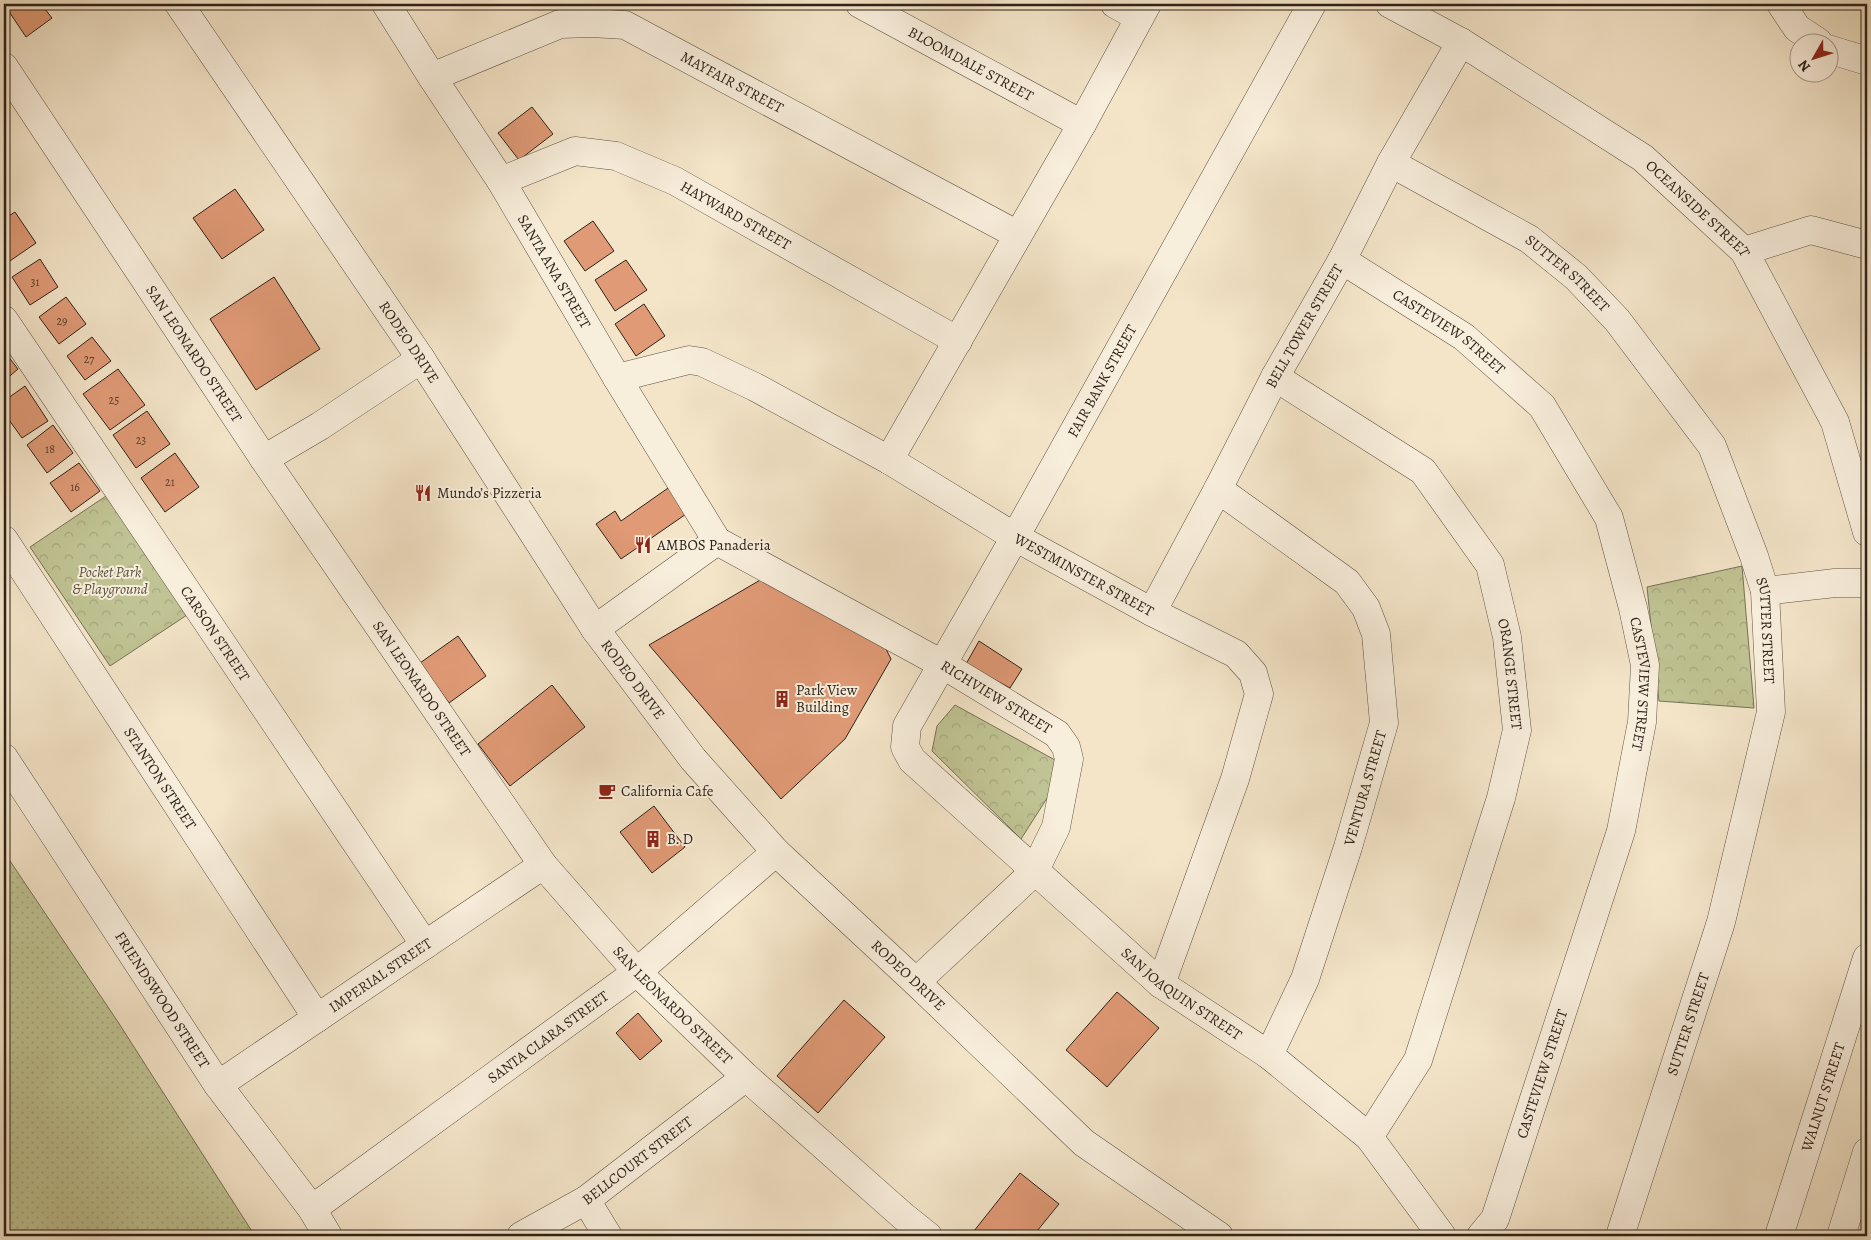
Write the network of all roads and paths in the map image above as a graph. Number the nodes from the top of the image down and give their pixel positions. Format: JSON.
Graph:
{"nodes":[{"id":1,"x":179,"y":4,"type":"edge"},
{"id":2,"x":386,"y":4,"type":"edge"},
{"id":3,"x":860,"y":4,"type":"edge"},
{"id":4,"x":1115,"y":4,"type":"edge"},
{"id":5,"x":1312,"y":4,"type":"edge"},
{"id":6,"x":1390,"y":4,"type":"edge"},
{"id":7,"x":1781,"y":4,"type":"edge"},
{"id":8,"x":1143,"y":10,"type":"edge"},
{"id":9,"x":1803,"y":32,"type":"edge"},
{"id":10,"x":1460,"y":42,"type":"junction"},
{"id":11,"x":1838,"y":52,"type":"edge"},
{"id":12,"x":1867,"y":61,"type":"edge"},
{"id":13,"x":4,"y":67,"type":"edge"},
{"id":14,"x":432,"y":76,"type":"junction"},
{"id":15,"x":1082,"y":124,"type":"junction"},
{"id":16,"x":1391,"y":163,"type":"junction"},
{"id":17,"x":501,"y":181,"type":"junction"},
{"id":18,"x":1018,"y":235,"type":"junction"},
{"id":19,"x":1867,"y":245,"type":"edge"},
{"id":20,"x":1744,"y":251,"type":"junction"},
{"id":21,"x":1342,"y":260,"type":"junction"},
{"id":22,"x":4,"y":320,"type":"edge"},
{"id":23,"x":958,"y":341,"type":"junction"},
{"id":24,"x":421,"y":359,"type":"junction"},
{"id":25,"x":1275,"y":377,"type":"junction"},
{"id":26,"x":617,"y":378,"type":"junction"},
{"id":27,"x":264,"y":459,"type":"junction"},
{"id":28,"x":889,"y":460,"type":"junction"},
{"id":29,"x":1218,"y":489,"type":"junction"},
{"id":30,"x":1867,"y":532,"type":"edge"},
{"id":31,"x":1015,"y":537,"type":"junction"},
{"id":32,"x":4,"y":540,"type":"edge"},
{"id":33,"x":718,"y":542,"type":"junction"},
{"id":34,"x":1867,"y":583,"type":"edge"},
{"id":35,"x":1765,"y":591,"type":"junction"},
{"id":36,"x":1152,"y":612,"type":"junction"},
{"id":37,"x":595,"y":628,"type":"junction"},
{"id":38,"x":942,"y":664,"type":"junction"},
{"id":39,"x":4,"y":758,"type":"edge"},
{"id":40,"x":912,"y":760,"type":"joint"},
{"id":41,"x":776,"y":852,"type":"junction"},
{"id":42,"x":544,"y":865,"type":"junction"},
{"id":43,"x":1034,"y":872,"type":"junction"},
{"id":44,"x":425,"y":946,"type":"junction"},
{"id":45,"x":1867,"y":958,"type":"edge"},
{"id":46,"x":637,"y":972,"type":"junction"},
{"id":47,"x":916,"y":982,"type":"junction"},
{"id":48,"x":1161,"y":984,"type":"junction"},
{"id":49,"x":317,"y":1018,"type":"junction"},
{"id":50,"x":1269,"y":1056,"type":"junction"},
{"id":51,"x":746,"y":1077,"type":"junction"},
{"id":52,"x":218,"y":1085,"type":"junction"},
{"id":53,"x":1368,"y":1137,"type":"junction"},
{"id":54,"x":1867,"y":1152,"type":"edge"},
{"id":55,"x":586,"y":1200,"type":"junction"},
{"id":56,"x":312,"y":1209,"type":"junction"},
{"id":57,"x":328,"y":1236,"type":"edge"},
{"id":58,"x":521,"y":1236,"type":"edge"},
{"id":59,"x":608,"y":1236,"type":"edge"},
{"id":60,"x":928,"y":1236,"type":"edge"},
{"id":61,"x":1220,"y":1236,"type":"edge"},
{"id":62,"x":1442,"y":1236,"type":"edge"},
{"id":63,"x":1481,"y":1236,"type":"edge"},
{"id":64,"x":1620,"y":1236,"type":"edge"},
{"id":65,"x":1779,"y":1236,"type":"edge"},
{"id":66,"x":1841,"y":1236,"type":"edge"}],
"edges":[{"from":1,"to":24,"type":"street","name":"RODEO DRIVE"},
{"from":2,"to":14,"type":"street","name":"SANTA ANA STREET"},
{"from":3,"to":15,"type":"street","name":"BLOOMDALE STREET"},
{"from":4,"to":8,"type":"street"},
{"from":5,"to":31,"type":"street","name":"FAIR BANK STREET"},
{"from":6,"to":10,"type":"street","name":"OCEANSIDE STREET"},
{"from":7,"to":9,"type":"street"},
{"from":8,"to":15,"type":"street"},
{"from":10,"to":16,"type":"street","name":"BELL TOWER STREET"},
{"from":10,"to":20,"type":"street","name":"OCEANSIDE STREET"},
{"from":11,"to":12,"type":"street"},
{"from":13,"to":27,"type":"street","name":"SAN LEONARDO STREET"},
{"from":14,"to":17,"type":"street","name":"SANTA ANA STREET"},
{"from":14,"to":18,"type":"street","name":"MAYFAIR STREET"},
{"from":15,"to":18,"type":"street"},
{"from":16,"to":21,"type":"street","name":"BELL TOWER STREET"},
{"from":16,"to":35,"type":"street","name":"SUTTER STREET"},
{"from":17,"to":23,"type":"street","name":"HAYWARD STREET"},
{"from":17,"to":26,"type":"street","name":"SANTA ANA STREET"},
{"from":18,"to":23,"type":"street"},
{"from":19,"to":20,"type":"street"},
{"from":20,"to":30,"type":"street","name":"OCEANSIDE STREET"},
{"from":21,"to":25,"type":"street","name":"BELL TOWER STREET"},
{"from":21,"to":63,"type":"street","name":"CASTEVIEW STREET"},
{"from":22,"to":44,"type":"street","name":"CARSON STREET"},
{"from":23,"to":28,"type":"street"},
{"from":24,"to":27,"type":"street"},
{"from":24,"to":37,"type":"street","name":"RODEO DRIVE"},
{"from":25,"to":29,"type":"street","name":"BELL TOWER STREET"},
{"from":25,"to":53,"type":"street","name":"ORANGE STREET"},
{"from":26,"to":28,"type":"street","name":"WESTMINSTER STREET"},
{"from":26,"to":33,"type":"street","name":"SANTA ANA STREET"},
{"from":27,"to":42,"type":"street","name":"SAN LEONARDO STREET"},
{"from":28,"to":31,"type":"street","name":"WESTMINSTER STREET"},
{"from":29,"to":36,"type":"street","name":"BELL TOWER STREET"},
{"from":29,"to":50,"type":"street","name":"VENTURA STREET"},
{"from":31,"to":36,"type":"street","name":"WESTMINSTER STREET"},
{"from":31,"to":38,"type":"street","name":"FAIR BANK STREET"},
{"from":32,"to":49,"type":"street","name":"STANTON STREET"},
{"from":33,"to":37,"type":"street"},
{"from":33,"to":38,"type":"street","name":"RICHVIEW STREET"},
{"from":34,"to":35,"type":"street"},
{"from":35,"to":64,"type":"street","name":"SUTTER STREET"},
{"from":36,"to":48,"type":"street","name":"WESTMINSTER STREET"},
{"from":37,"to":41,"type":"street","name":"RODEO DRIVE"},
{"from":38,"to":40,"type":"street","name":"FAIR BANK STREET"},
{"from":38,"to":43,"type":"street","name":"RICHVIEW STREET"},
{"from":39,"to":52,"type":"street","name":"FRIENDSWOOD STREET"},
{"from":40,"to":43,"type":"street","name":"SAN JOAQUIN STREET"},
{"from":41,"to":46,"type":"street","name":"SANTA CLARA STREET"},
{"from":41,"to":47,"type":"street","name":"RODEO DRIVE"},
{"from":42,"to":44,"type":"street","name":"IMPERIAL STREET"},
{"from":42,"to":46,"type":"street","name":"SAN LEONARDO STREET"},
{"from":43,"to":47,"type":"street","name":"RICHVIEW STREET"},
{"from":43,"to":48,"type":"street","name":"SAN JOAQUIN STREET"},
{"from":44,"to":49,"type":"street","name":"IMPERIAL STREET"},
{"from":45,"to":65,"type":"street","name":"WALNUT STREET"},
{"from":46,"to":51,"type":"street","name":"SAN LEONARDO STREET"},
{"from":46,"to":56,"type":"street","name":"SANTA CLARA STREET"},
{"from":47,"to":61,"type":"street","name":"RODEO DRIVE"},
{"from":48,"to":50,"type":"street","name":"SAN JOAQUIN STREET"},
{"from":49,"to":52,"type":"street","name":"IMPERIAL STREET"},
{"from":50,"to":53,"type":"street","name":"SAN JOAQUIN STREET"},
{"from":51,"to":55,"type":"street","name":"BELLCOURT STREET"},
{"from":51,"to":60,"type":"street","name":"SAN LEONARDO STREET"},
{"from":52,"to":56,"type":"street","name":"FRIENDSWOOD STREET"},
{"from":53,"to":62,"type":"street","name":"SAN JOAQUIN STREET"},
{"from":54,"to":66,"type":"street"},
{"from":55,"to":58,"type":"street","name":"BELLCOURT STREET"},
{"from":55,"to":59,"type":"street"},
{"from":56,"to":57,"type":"street","name":"FRIENDSWOOD STREET"}]}
